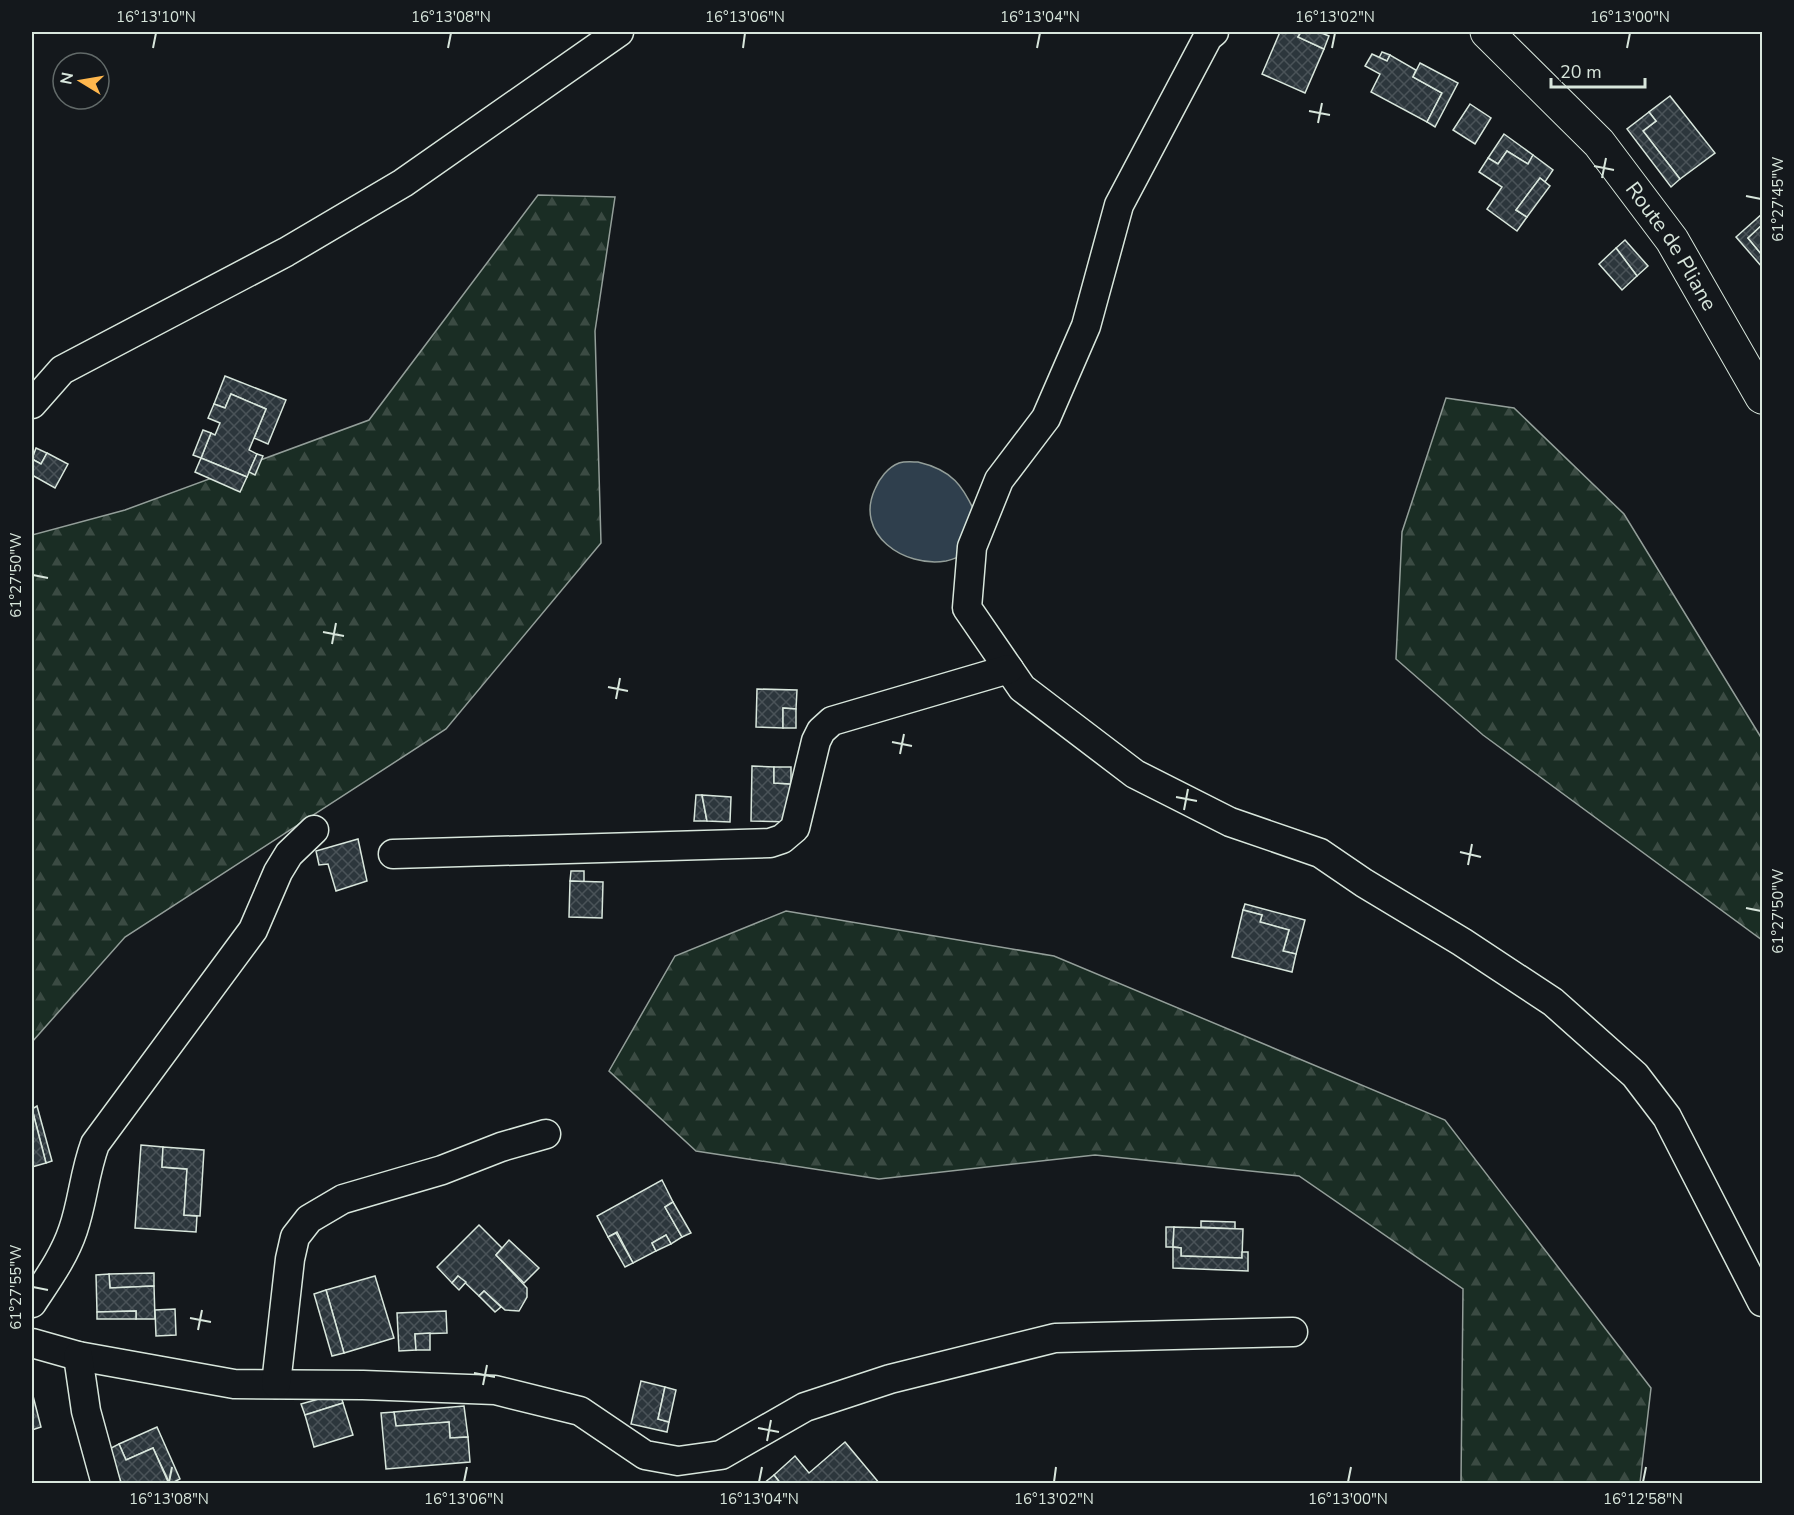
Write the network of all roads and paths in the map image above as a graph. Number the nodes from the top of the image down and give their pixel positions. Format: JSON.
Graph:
{"nodes":[{"id":1,"x":620,"y":32,"type":"edge"},
{"id":2,"x":1214,"y":32,"type":"edge"},
{"id":3,"x":1487,"y":32,"type":"edge"},
{"id":4,"x":1762,"y":397,"type":"edge"},
{"id":5,"x":33,"y":401,"type":"edge"},
{"id":6,"x":1009,"y":669,"type":"junction"},
{"id":7,"x":314,"y":830,"type":"dead end"},
{"id":8,"x":393,"y":854,"type":"dead end"},
{"id":9,"x":546,"y":1134,"type":"dead end"},
{"id":10,"x":1762,"y":1302,"type":"edge"},
{"id":11,"x":32,"y":1303,"type":"edge"},
{"id":12,"x":1293,"y":1332,"type":"dead end"},
{"id":13,"x":32,"y":1343,"type":"edge"},
{"id":14,"x":78,"y":1356,"type":"junction"},
{"id":15,"x":276,"y":1384,"type":"junction"},
{"id":16,"x":106,"y":1484,"type":"edge"}],
"edges":[{"from":1,"to":5,"type":"street"},
{"from":2,"to":6,"type":"street"},
{"from":3,"to":4,"type":"street","name":"Route de Pliane"},
{"from":6,"to":8,"type":"street"},
{"from":6,"to":10,"type":"street"},
{"from":7,"to":11,"type":"street"},
{"from":9,"to":15,"type":"street"},
{"from":12,"to":15,"type":"street"},
{"from":13,"to":14,"type":"street"},
{"from":14,"to":15,"type":"street"},
{"from":14,"to":16,"type":"street"}]}
